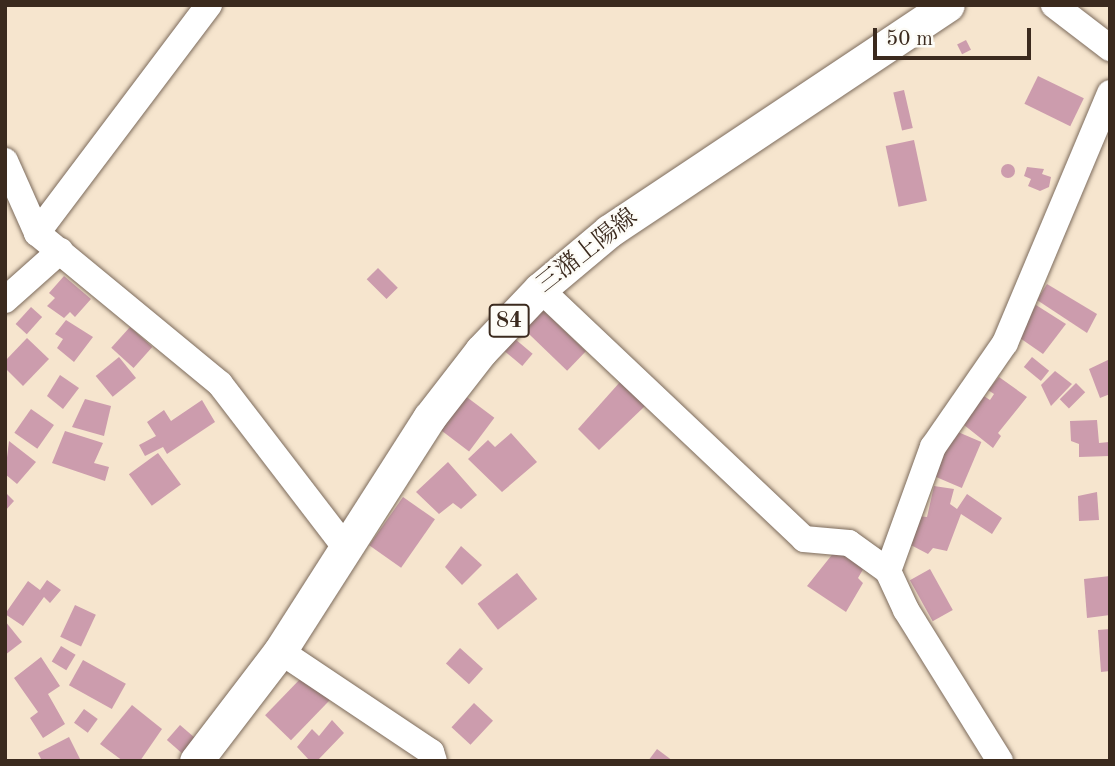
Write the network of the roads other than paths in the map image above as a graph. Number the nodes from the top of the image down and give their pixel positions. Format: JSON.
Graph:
{"nodes":[{"id":1,"x":209,"y":5,"type":"edge"},
{"id":2,"x":948,"y":5,"type":"edge"},
{"id":3,"x":1054,"y":5,"type":"edge"},
{"id":4,"x":1110,"y":48,"type":"edge"},
{"id":5,"x":1110,"y":93,"type":"edge"},
{"id":6,"x":5,"y":161,"type":"edge"},
{"id":7,"x":37,"y":233,"type":"junction"},
{"id":8,"x":60,"y":251,"type":"junction"},
{"id":9,"x":540,"y":289,"type":"junction"},
{"id":10,"x":5,"y":300,"type":"edge"},
{"id":11,"x":346,"y":548,"type":"junction"},
{"id":12,"x":888,"y":571,"type":"junction"},
{"id":13,"x":280,"y":651,"type":"junction"},
{"id":14,"x":196,"y":761,"type":"edge"},
{"id":15,"x":434,"y":761,"type":"edge"},
{"id":16,"x":1000,"y":761,"type":"edge"}],
"edges":[{"from":1,"to":7,"type":"street"},
{"from":2,"to":9,"type":"main road","name":"三潴上陽線","number":"84"},
{"from":3,"to":4,"type":"street"},
{"from":5,"to":12,"type":"street"},
{"from":6,"to":7,"type":"street"},
{"from":7,"to":8,"type":"street"},
{"from":8,"to":10,"type":"street"},
{"from":8,"to":11,"type":"street"},
{"from":9,"to":11,"type":"main road","name":"三潴上陽線","number":"84"},
{"from":9,"to":12,"type":"street"},
{"from":11,"to":13,"type":"main road","name":"三潴上陽線","number":"84"},
{"from":12,"to":16,"type":"street"},
{"from":13,"to":14,"type":"main road","name":"三潴上陽線","number":"84"},
{"from":13,"to":15,"type":"street"}]}
